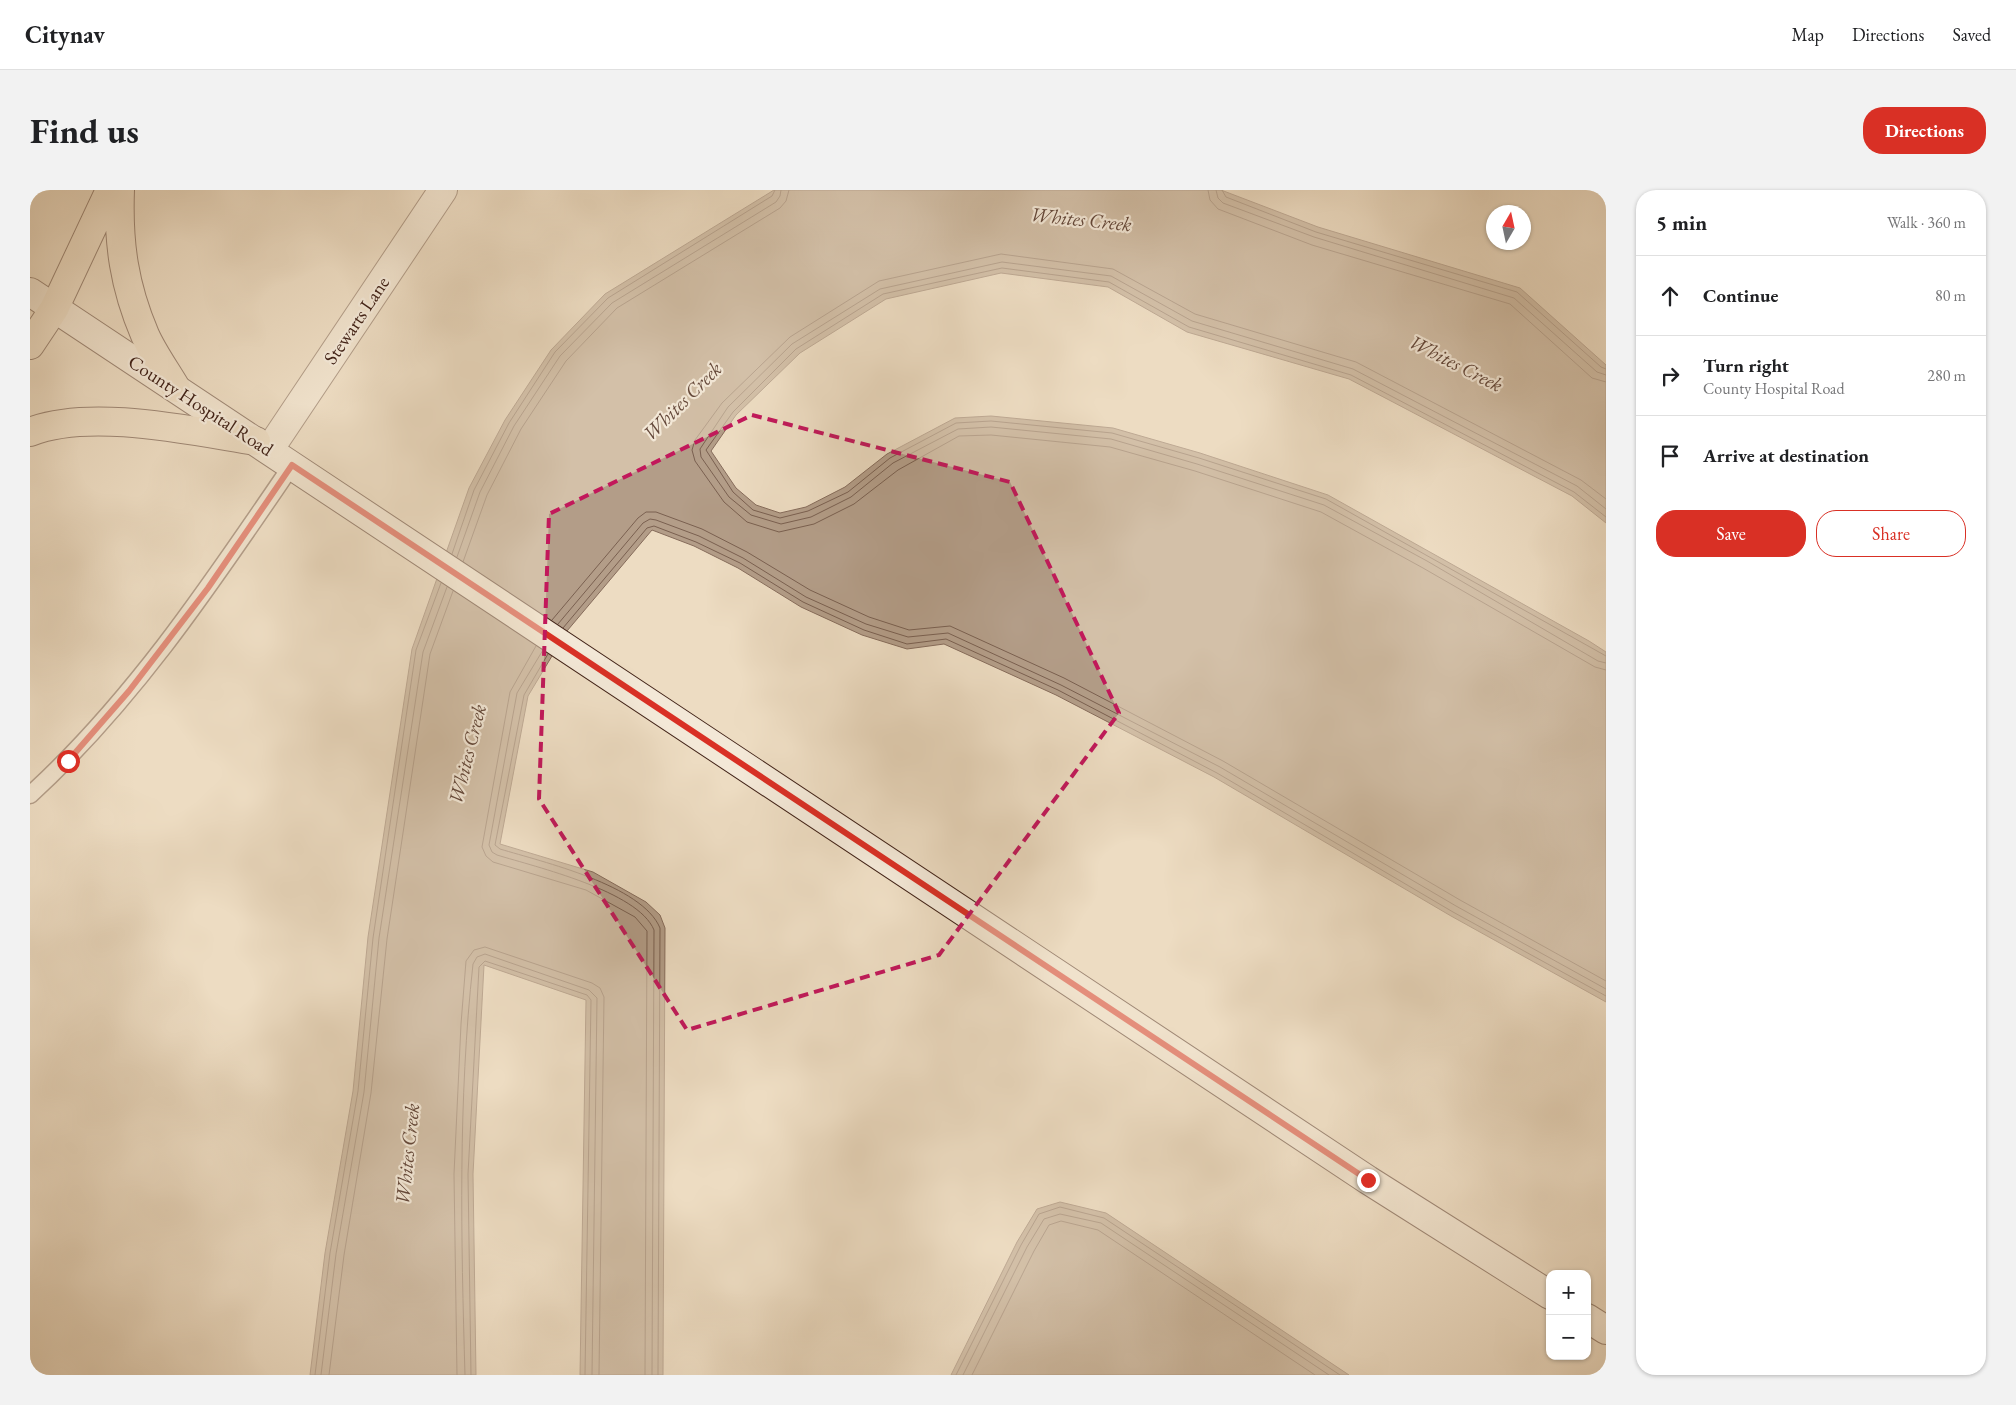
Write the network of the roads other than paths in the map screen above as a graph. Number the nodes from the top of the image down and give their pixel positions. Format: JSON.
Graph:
{"nodes":[{"id":1,"x":110,"y":190,"type":"edge"},
{"id":2,"x":120,"y":190,"type":"edge"},
{"id":3,"x":443,"y":190,"type":"edge"},
{"id":4,"x":30,"y":292,"type":"edge"},
{"id":5,"x":54,"y":308,"type":"junction"},
{"id":6,"x":30,"y":344,"type":"edge"},
{"id":7,"x":176,"y":388,"type":"junction"},
{"id":8,"x":30,"y":432,"type":"edge"},
{"id":9,"x":272,"y":452,"type":"junction"},
{"id":10,"x":30,"y":795,"type":"edge"},
{"id":11,"x":1546,"y":1292,"type":"edge"},
{"id":12,"x":1591,"y":1321,"type":"edge"},
{"id":13,"x":1606,"y":1330,"type":"edge"}],
"edges":[{"from":1,"to":5,"type":"highway"},
{"from":2,"to":7,"type":"highway"},
{"from":3,"to":9,"type":"main road","name":"Stewarts Lane"},
{"from":4,"to":5,"type":"main road","name":"County Hospital Road"},
{"from":5,"to":6,"type":"highway"},
{"from":5,"to":7,"type":"main road","name":"County Hospital Road"},
{"from":7,"to":9,"type":"main road","name":"County Hospital Road"},
{"from":8,"to":9,"type":"highway"},
{"from":9,"to":10,"type":"lane"},
{"from":9,"to":11,"type":"main road","name":"County Hospital Road"},
{"from":12,"to":13,"type":"main road"}]}
